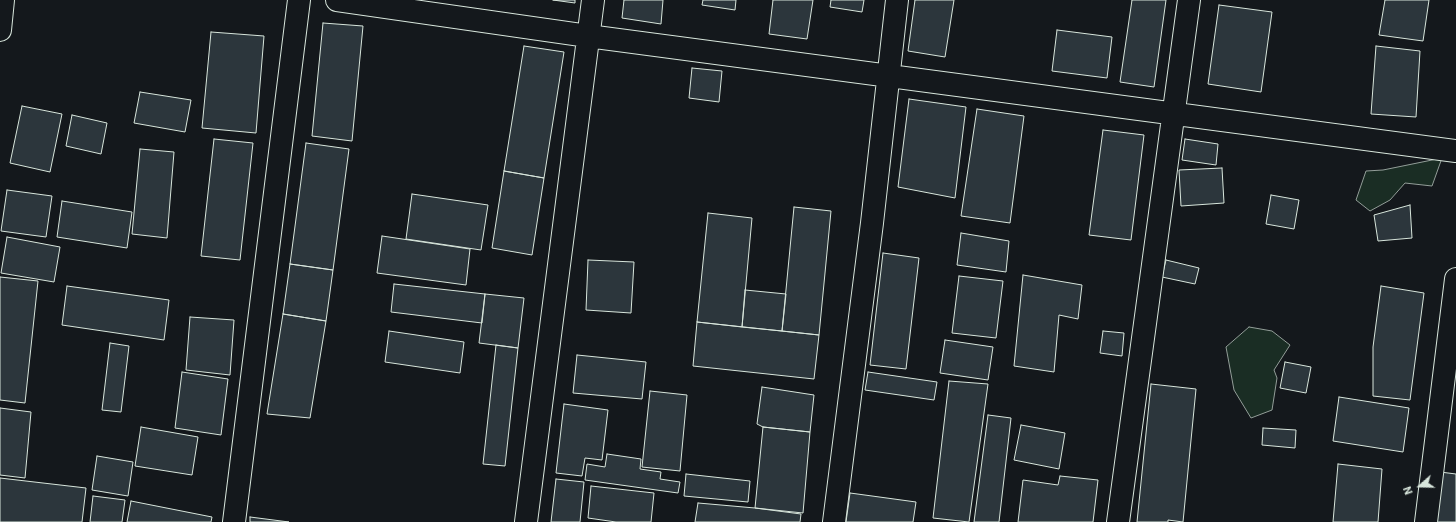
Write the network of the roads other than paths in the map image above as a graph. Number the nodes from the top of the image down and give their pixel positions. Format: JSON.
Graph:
{"nodes":[{"id":1,"x":3,"y":0,"type":"edge"},
{"id":2,"x":299,"y":0,"type":"edge"},
{"id":3,"x":336,"y":0,"type":"edge"},
{"id":4,"x":593,"y":0,"type":"edge"},
{"id":5,"x":897,"y":0,"type":"edge"},
{"id":6,"x":1189,"y":0,"type":"edge"},
{"id":7,"x":0,"y":30,"type":"edge"},
{"id":8,"x":588,"y":36,"type":"junction"},
{"id":9,"x":888,"y":75,"type":"junction"},
{"id":10,"x":1172,"y":115,"type":"junction"},
{"id":11,"x":1456,"y":151,"type":"edge"},
{"id":12,"x":1456,"y":279,"type":"edge"},
{"id":13,"x":234,"y":522,"type":"edge"},
{"id":14,"x":526,"y":522,"type":"edge"},
{"id":15,"x":834,"y":522,"type":"edge"},
{"id":16,"x":1118,"y":522,"type":"edge"},
{"id":17,"x":1426,"y":522,"type":"edge"}],
"edges":[{"from":1,"to":7,"type":"street"},
{"from":2,"to":13,"type":"street"},
{"from":3,"to":8,"type":"street"},
{"from":4,"to":8,"type":"street"},
{"from":5,"to":9,"type":"street"},
{"from":6,"to":10,"type":"street"},
{"from":8,"to":9,"type":"street"},
{"from":8,"to":14,"type":"street"},
{"from":9,"to":10,"type":"street"},
{"from":9,"to":15,"type":"street"},
{"from":10,"to":11,"type":"street"},
{"from":10,"to":16,"type":"street"},
{"from":12,"to":17,"type":"street"}]}
